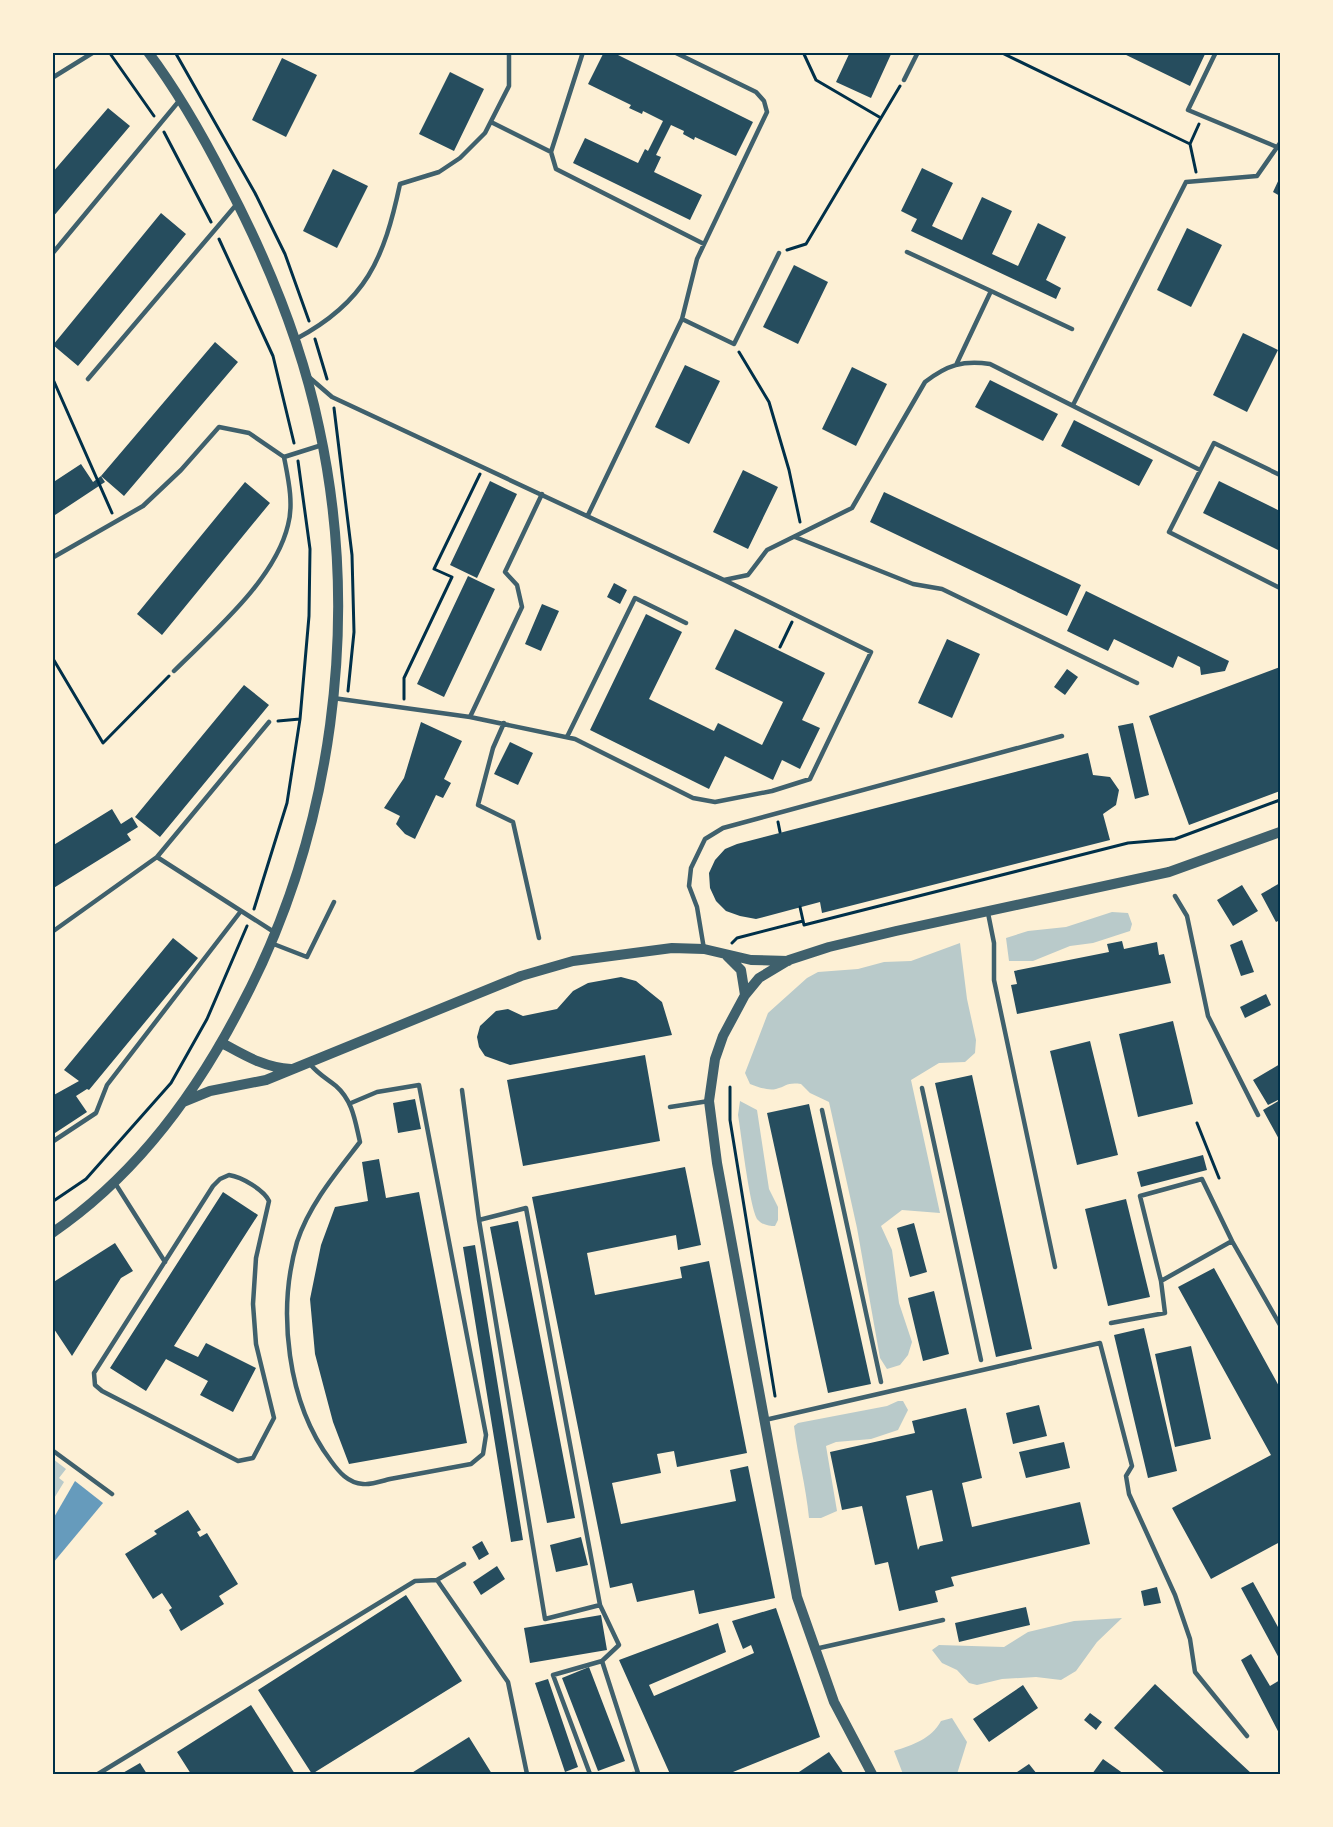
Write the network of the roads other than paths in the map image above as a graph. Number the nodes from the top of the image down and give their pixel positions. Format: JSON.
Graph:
{"nodes":[{"id":1,"x":94,"y":52,"type":"edge"},
{"id":2,"x":509,"y":52,"type":"edge"},
{"id":3,"x":583,"y":52,"type":"edge"},
{"id":4,"x":674,"y":52,"type":"edge"},
{"id":5,"x":918,"y":52,"type":"edge"},
{"id":6,"x":1216,"y":52,"type":"edge"},
{"id":7,"x":150,"y":53,"type":"edge"},
{"id":8,"x":52,"y":78,"type":"edge"},
{"id":9,"x":904,"y":80,"type":"road end"},
{"id":10,"x":181,"y":99,"type":"junction"},
{"id":11,"x":491,"y":122,"type":"junction"},
{"id":12,"x":1279,"y":145,"type":"edge"},
{"id":13,"x":551,"y":152,"type":"junction"},
{"id":14,"x":238,"y":203,"type":"junction"},
{"id":15,"x":704,"y":244,"type":"junction"},
{"id":16,"x":907,"y":252,"type":"dead end"},
{"id":17,"x":52,"y":254,"type":"edge"},
{"id":18,"x":778,"y":254,"type":"road end"},
{"id":19,"x":991,"y":291,"type":"junction"},
{"id":20,"x":682,"y":319,"type":"junction"},
{"id":21,"x":1072,"y":329,"type":"dead end"},
{"id":22,"x":296,"y":339,"type":"junction"},
{"id":23,"x":957,"y":363,"type":"junction"},
{"id":24,"x":306,"y":374,"type":"junction"},
{"id":25,"x":88,"y":379,"type":"dead end"},
{"id":26,"x":1073,"y":405,"type":"junction"},
{"id":27,"x":323,"y":444,"type":"junction"},
{"id":28,"x":284,"y":457,"type":"junction"},
{"id":29,"x":1200,"y":470,"type":"junction"},
{"id":30,"x":1281,"y":475,"type":"edge"},
{"id":31,"x":542,"y":494,"type":"junction"},
{"id":32,"x":588,"y":515,"type":"junction"},
{"id":33,"x":795,"y":537,"type":"junction"},
{"id":34,"x":52,"y":558,"type":"edge"},
{"id":35,"x":724,"y":580,"type":"junction"},
{"id":36,"x":1281,"y":588,"type":"edge"},
{"id":37,"x":686,"y":623,"type":"dead end"},
{"id":38,"x":174,"y":672,"type":"road end"},
{"id":39,"x":1137,"y":683,"type":"dead end"},
{"id":40,"x":332,"y":698,"type":"junction"},
{"id":41,"x":470,"y":717,"type":"junction"},
{"id":42,"x":269,"y":722,"type":"road end"},
{"id":43,"x":504,"y":723,"type":"junction"},
{"id":44,"x":1062,"y":736,"type":"dead end"},
{"id":45,"x":567,"y":737,"type":"junction"},
{"id":46,"x":1281,"y":832,"type":"edge"},
{"id":47,"x":157,"y":857,"type":"junction"},
{"id":48,"x":1175,"y":896,"type":"dead end"},
{"id":49,"x":334,"y":902,"type":"dead end"},
{"id":50,"x":241,"y":911,"type":"junction"},
{"id":51,"x":988,"y":913,"type":"junction"},
{"id":52,"x":52,"y":932,"type":"edge"},
{"id":53,"x":274,"y":938,"type":"junction"},
{"id":54,"x":539,"y":938,"type":"dead end"},
{"id":55,"x":704,"y":950,"type":"junction"},
{"id":56,"x":725,"y":955,"type":"junction"},
{"id":57,"x":789,"y":960,"type":"junction"},
{"id":58,"x":744,"y":995,"type":"junction"},
{"id":59,"x":222,"y":1043,"type":"junction"},
{"id":60,"x":310,"y":1064,"type":"junction"},
{"id":61,"x":297,"y":1069,"type":"junction"},
{"id":62,"x":922,"y":1088,"type":"dead end"},
{"id":63,"x":462,"y":1090,"type":"dead end"},
{"id":64,"x":709,"y":1101,"type":"junction"},
{"id":65,"x":183,"y":1102,"type":"junction"},
{"id":66,"x":351,"y":1103,"type":"junction"},
{"id":67,"x":670,"y":1107,"type":"dead end"},
{"id":68,"x":822,"y":1110,"type":"dead end"},
{"id":69,"x":1258,"y":1115,"type":"dead end"},
{"id":70,"x":52,"y":1142,"type":"edge"},
{"id":71,"x":114,"y":1182,"type":"junction"},
{"id":72,"x":479,"y":1220,"type":"junction"},
{"id":73,"x":52,"y":1233,"type":"edge"},
{"id":74,"x":1232,"y":1241,"type":"junction"},
{"id":75,"x":165,"y":1262,"type":"junction"},
{"id":76,"x":1056,"y":1267,"type":"dead end"},
{"id":77,"x":1161,"y":1281,"type":"junction"},
{"id":78,"x":1111,"y":1323,"type":"dead end"},
{"id":79,"x":1281,"y":1325,"type":"edge"},
{"id":80,"x":981,"y":1360,"type":"dead end"},
{"id":81,"x":881,"y":1382,"type":"dead end"},
{"id":82,"x":765,"y":1420,"type":"junction"},
{"id":83,"x":52,"y":1450,"type":"edge"},
{"id":84,"x":112,"y":1494,"type":"dead end"},
{"id":85,"x":464,"y":1564,"type":"dead end"},
{"id":86,"x":437,"y":1580,"type":"junction"},
{"id":87,"x":600,"y":1605,"type":"junction"},
{"id":88,"x":943,"y":1620,"type":"dead end"},
{"id":89,"x":815,"y":1649,"type":"junction"},
{"id":90,"x":602,"y":1660,"type":"junction"},
{"id":91,"x":1247,"y":1736,"type":"dead end"},
{"id":92,"x":98,"y":1774,"type":"edge"},
{"id":93,"x":527,"y":1774,"type":"edge"},
{"id":94,"x":590,"y":1774,"type":"edge"},
{"id":95,"x":633,"y":1774,"type":"edge"},
{"id":96,"x":872,"y":1774,"type":"edge"}],
"edges":[{"from":1,"to":8,"type":"lane"},
{"from":2,"to":11,"type":"lane"},
{"from":3,"to":13,"type":"lane"},
{"from":4,"to":15,"type":"lane"},
{"from":5,"to":9,"type":"lane"},
{"from":6,"to":12,"type":"lane"},
{"from":7,"to":10,"type":"street"},
{"from":10,"to":14,"type":"street"},
{"from":10,"to":17,"type":"lane"},
{"from":11,"to":13,"type":"lane"},
{"from":11,"to":22,"type":"lane"},
{"from":12,"to":26,"type":"lane"},
{"from":13,"to":15,"type":"lane"},
{"from":14,"to":22,"type":"street"},
{"from":14,"to":25,"type":"lane"},
{"from":15,"to":20,"type":"lane"},
{"from":16,"to":19,"type":"lane"},
{"from":18,"to":20,"type":"lane"},
{"from":19,"to":21,"type":"lane"},
{"from":19,"to":23,"type":"lane"},
{"from":20,"to":32,"type":"lane"},
{"from":22,"to":24,"type":"street"},
{"from":23,"to":26,"type":"lane"},
{"from":23,"to":33,"type":"lane"},
{"from":24,"to":27,"type":"street"},
{"from":24,"to":31,"type":"lane"},
{"from":26,"to":29,"type":"lane"},
{"from":27,"to":28,"type":"lane"},
{"from":27,"to":40,"type":"street"},
{"from":28,"to":34,"type":"lane"},
{"from":28,"to":38,"type":"lane"},
{"from":29,"to":30,"type":"lane"},
{"from":29,"to":36,"type":"lane"},
{"from":31,"to":32,"type":"lane"},
{"from":31,"to":41,"type":"lane"},
{"from":32,"to":35,"type":"lane"},
{"from":33,"to":35,"type":"lane"},
{"from":33,"to":39,"type":"lane"},
{"from":35,"to":45,"type":"lane"},
{"from":37,"to":45,"type":"lane"},
{"from":40,"to":41,"type":"lane"},
{"from":40,"to":53,"type":"street"},
{"from":41,"to":43,"type":"lane"},
{"from":42,"to":47,"type":"lane"},
{"from":43,"to":45,"type":"lane"},
{"from":43,"to":54,"type":"lane"},
{"from":44,"to":55,"type":"lane"},
{"from":46,"to":51,"type":"street"},
{"from":47,"to":50,"type":"lane"},
{"from":47,"to":52,"type":"lane"},
{"from":48,"to":69,"type":"lane"},
{"from":49,"to":53,"type":"lane"},
{"from":50,"to":53,"type":"lane"},
{"from":50,"to":70,"type":"lane"},
{"from":51,"to":57,"type":"street"},
{"from":51,"to":76,"type":"lane"},
{"from":53,"to":59,"type":"street"},
{"from":55,"to":56,"type":"street"},
{"from":55,"to":60,"type":"street"},
{"from":56,"to":57,"type":"street"},
{"from":56,"to":58,"type":"street"},
{"from":57,"to":58,"type":"street"},
{"from":58,"to":64,"type":"street"},
{"from":59,"to":61,"type":"street"},
{"from":59,"to":65,"type":"street"},
{"from":60,"to":61,"type":"street"},
{"from":60,"to":66,"type":"lane"},
{"from":61,"to":65,"type":"street"},
{"from":62,"to":80,"type":"lane"},
{"from":63,"to":72,"type":"lane"},
{"from":64,"to":67,"type":"lane"},
{"from":64,"to":82,"type":"street"},
{"from":65,"to":71,"type":"street"},
{"from":66,"to":66,"type":"lane"},
{"from":68,"to":81,"type":"lane"},
{"from":71,"to":73,"type":"street"},
{"from":71,"to":75,"type":"lane"},
{"from":72,"to":87,"type":"lane"},
{"from":72,"to":87,"type":"lane"},
{"from":74,"to":77,"type":"lane"},
{"from":74,"to":77,"type":"lane"},
{"from":74,"to":79,"type":"lane"},
{"from":75,"to":75,"type":"lane"},
{"from":77,"to":78,"type":"lane"},
{"from":82,"to":89,"type":"street"},
{"from":82,"to":91,"type":"lane"},
{"from":83,"to":84,"type":"lane"},
{"from":85,"to":86,"type":"lane"},
{"from":86,"to":92,"type":"lane"},
{"from":86,"to":93,"type":"lane"},
{"from":87,"to":90,"type":"lane"},
{"from":88,"to":89,"type":"lane"},
{"from":89,"to":96,"type":"street"},
{"from":90,"to":94,"type":"lane"},
{"from":90,"to":95,"type":"lane"}]}
